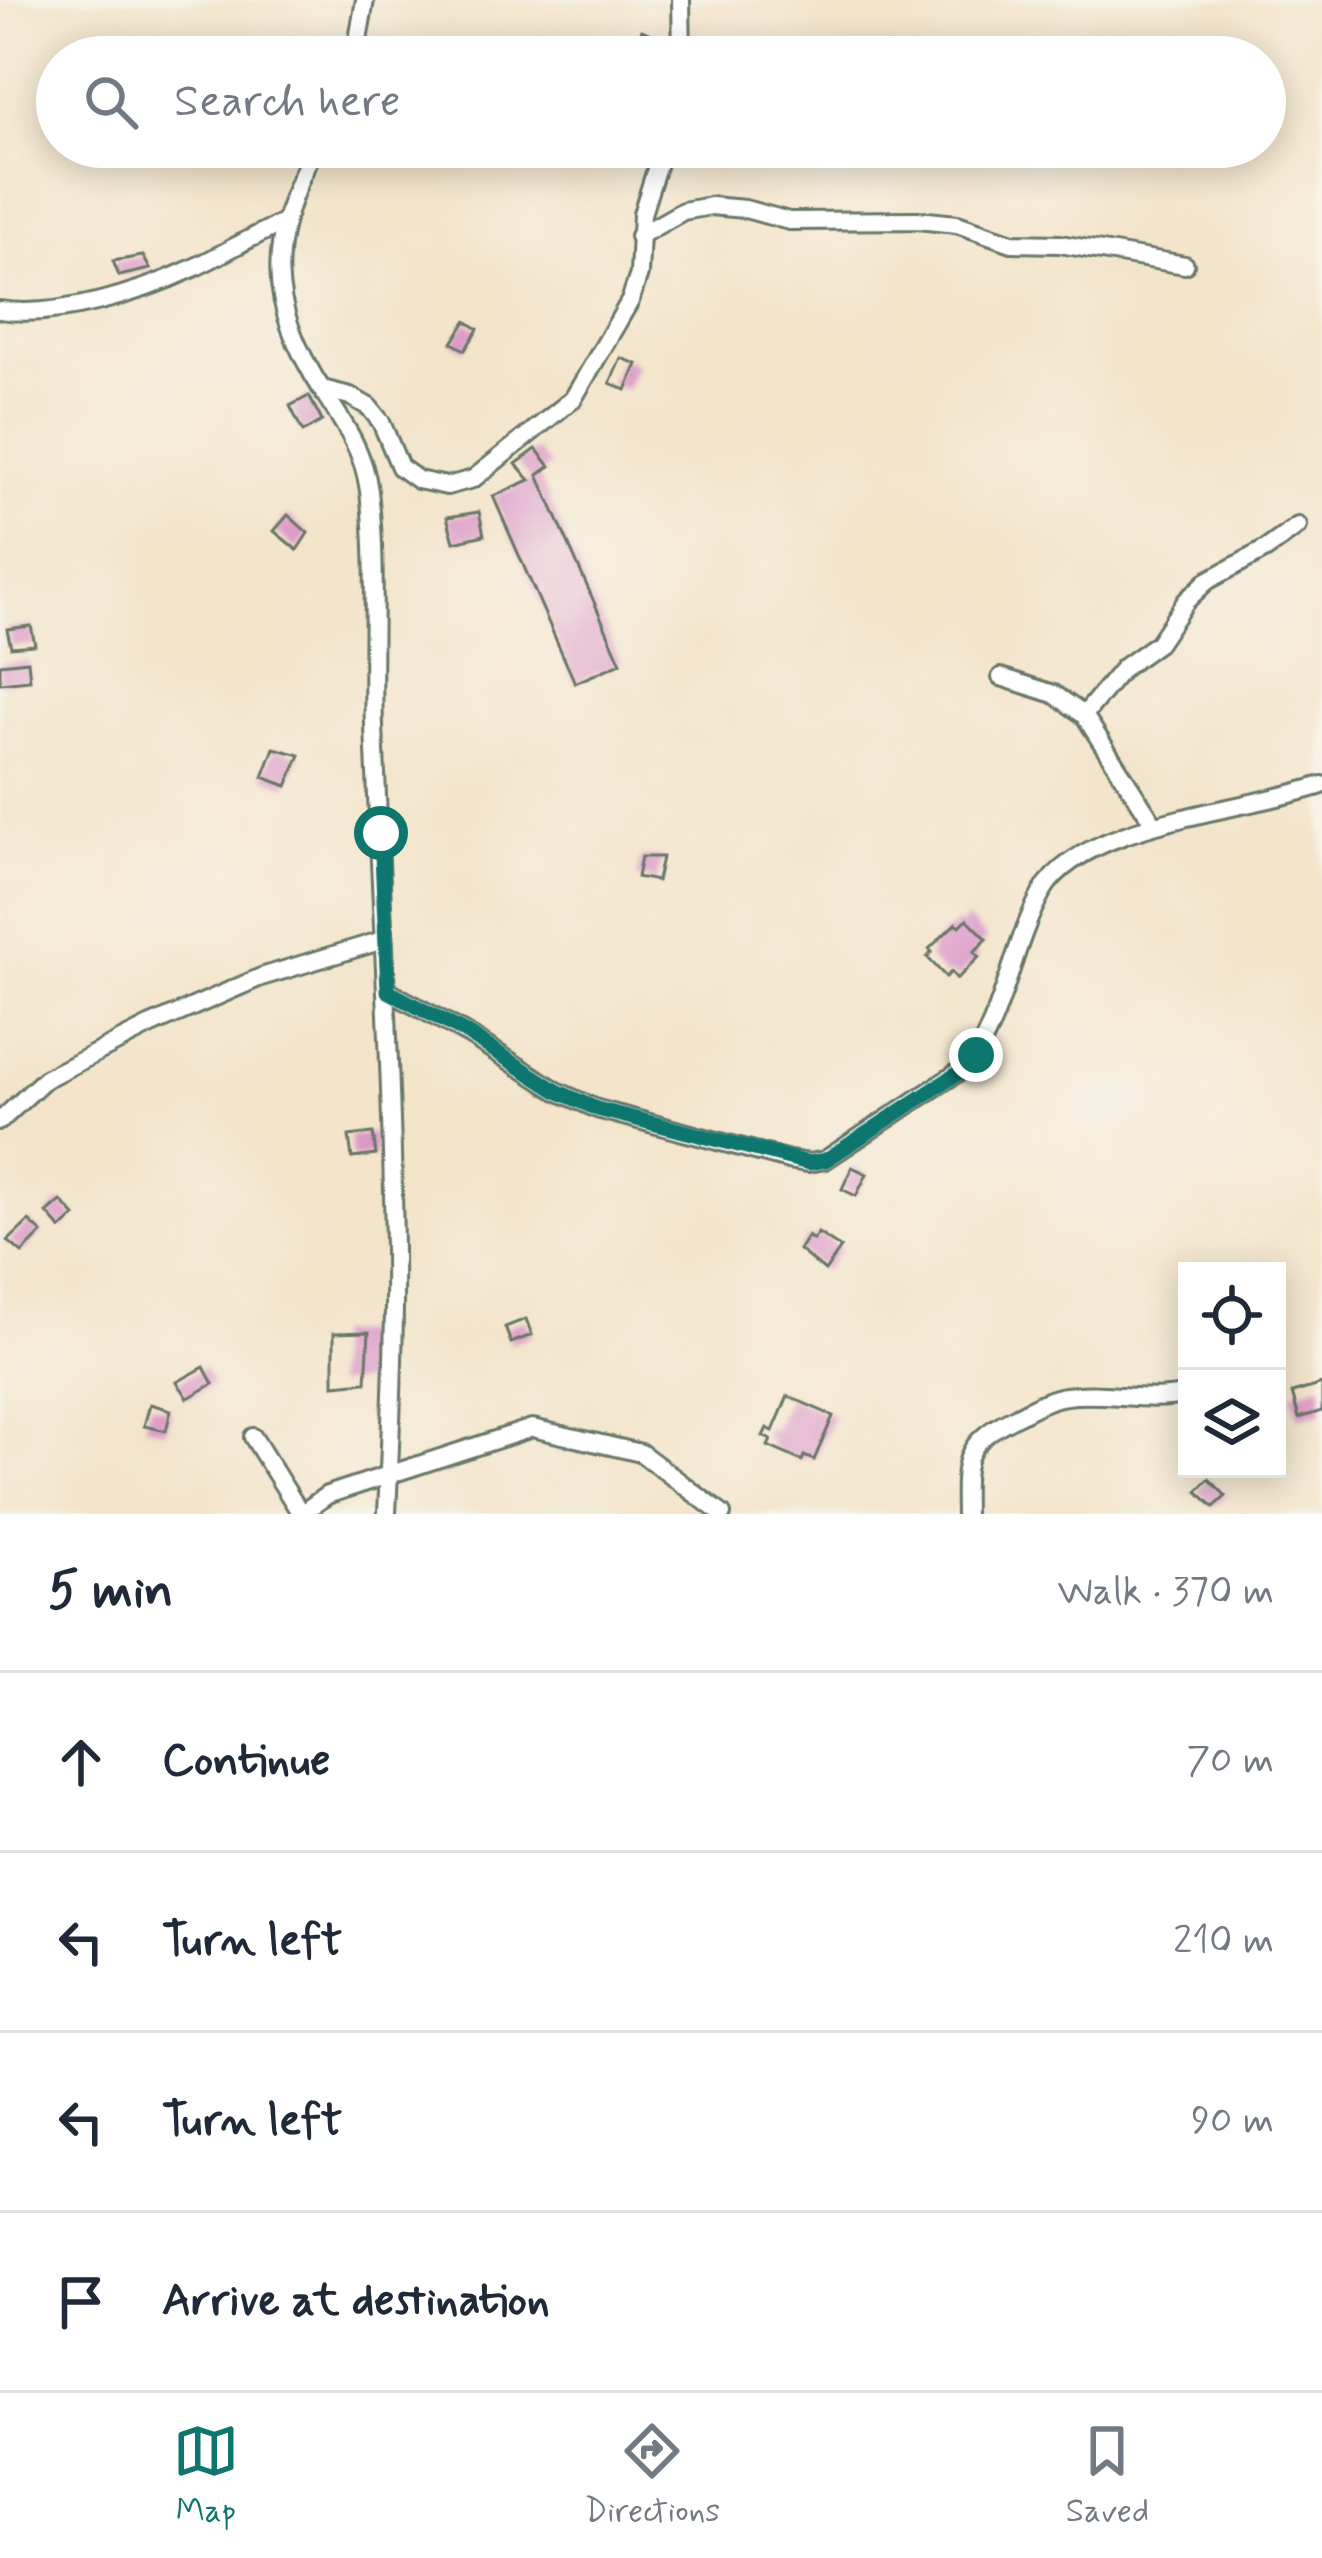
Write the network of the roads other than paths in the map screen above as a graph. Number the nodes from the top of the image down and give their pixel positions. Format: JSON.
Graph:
{"nodes":[{"id":1,"x":365,"y":0,"type":"edge"},
{"id":2,"x":682,"y":0,"type":"edge"},
{"id":3,"x":359,"y":36,"type":"edge"},
{"id":4,"x":682,"y":36,"type":"edge"},
{"id":5,"x":304,"y":168,"type":"edge"},
{"id":6,"x":656,"y":168,"type":"edge"},
{"id":7,"x":283,"y":223,"type":"junction"},
{"id":8,"x":639,"y":236,"type":"junction"},
{"id":9,"x":1185,"y":265,"type":"dead end"},
{"id":10,"x":0,"y":310,"type":"edge"},
{"id":11,"x":322,"y":389,"type":"junction"},
{"id":12,"x":1298,"y":526,"type":"dead end"},
{"id":13,"x":1001,"y":677,"type":"dead end"},
{"id":14,"x":1084,"y":715,"type":"junction"},
{"id":15,"x":1322,"y":785,"type":"edge"},
{"id":16,"x":1154,"y":824,"type":"junction"},
{"id":17,"x":382,"y":940,"type":"junction"},
{"id":18,"x":388,"y":991,"type":"junction"},
{"id":19,"x":0,"y":1121,"type":"edge"},
{"id":20,"x":1178,"y":1395,"type":"edge"},
{"id":21,"x":253,"y":1437,"type":"dead end"},
{"id":22,"x":388,"y":1477,"type":"junction"},
{"id":23,"x":301,"y":1514,"type":"edge"},
{"id":24,"x":387,"y":1514,"type":"edge"},
{"id":25,"x":722,"y":1514,"type":"edge"},
{"id":26,"x":965,"y":1514,"type":"edge"}],
"edges":[{"from":1,"to":3,"type":"street"},
{"from":2,"to":4,"type":"street"},
{"from":5,"to":7,"type":"street"},
{"from":6,"to":8,"type":"street"},
{"from":7,"to":10,"type":"street"},
{"from":7,"to":11,"type":"street"},
{"from":8,"to":9,"type":"street"},
{"from":8,"to":11,"type":"street"},
{"from":11,"to":17,"type":"street"},
{"from":12,"to":14,"type":"street"},
{"from":13,"to":14,"type":"street"},
{"from":14,"to":16,"type":"street"},
{"from":15,"to":16,"type":"street"},
{"from":16,"to":18,"type":"street"},
{"from":17,"to":18,"type":"street"},
{"from":17,"to":19,"type":"street"},
{"from":18,"to":22,"type":"street"},
{"from":20,"to":26,"type":"street"},
{"from":21,"to":23,"type":"street"},
{"from":22,"to":23,"type":"street"},
{"from":22,"to":24,"type":"street"},
{"from":22,"to":25,"type":"street"}]}
